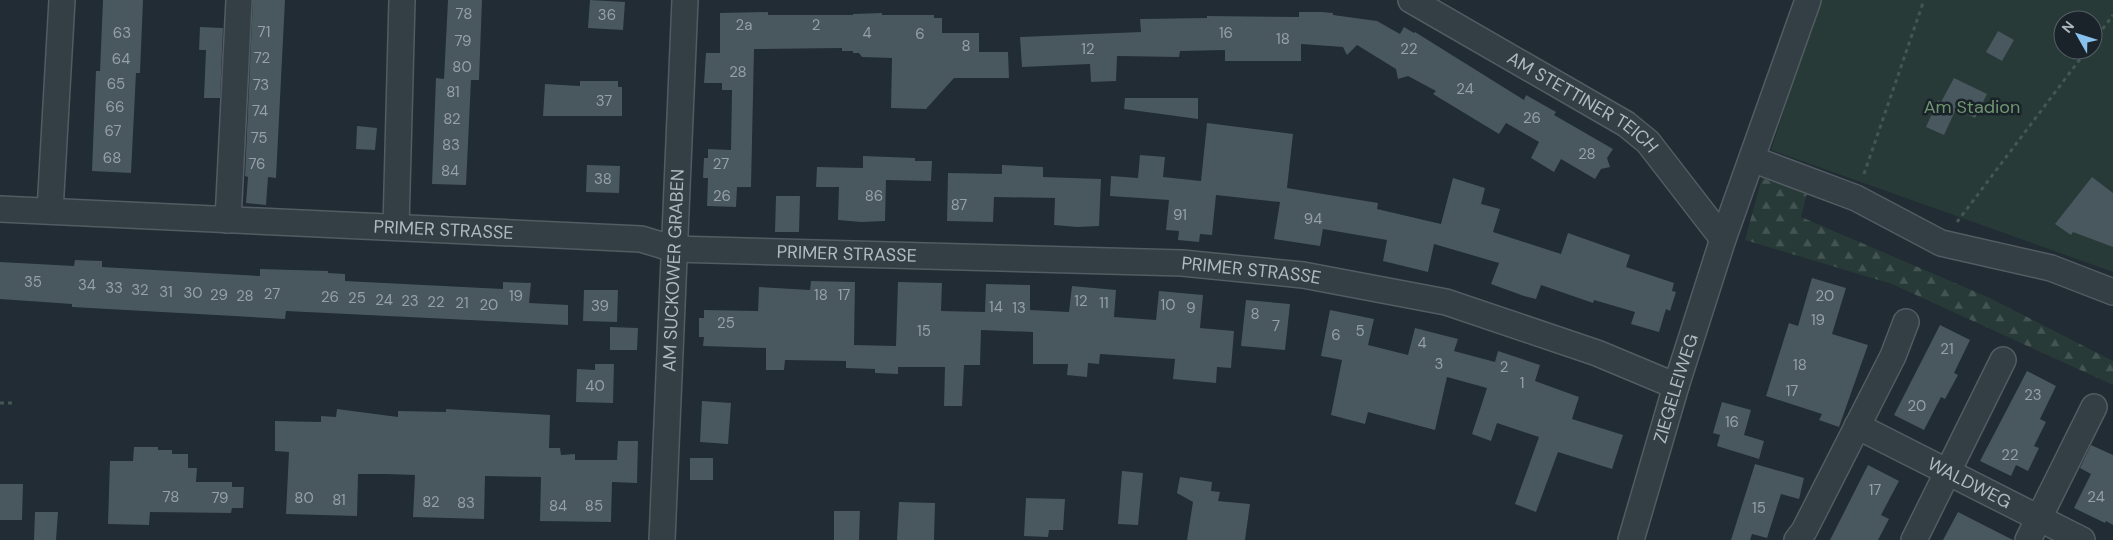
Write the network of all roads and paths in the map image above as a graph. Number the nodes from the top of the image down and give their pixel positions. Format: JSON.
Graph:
{"nodes":[{"id":1,"x":62,"y":0,"type":"edge"},
{"id":2,"x":239,"y":0,"type":"edge"},
{"id":3,"x":402,"y":0,"type":"edge"},
{"id":4,"x":684,"y":0,"type":"edge"},
{"id":5,"x":1411,"y":0,"type":"edge"},
{"id":6,"x":1808,"y":0,"type":"edge"},
{"id":7,"x":1924,"y":0,"type":"edge"},
{"id":8,"x":2113,"y":15,"type":"edge"},
{"id":9,"x":2103,"y":28,"type":"edge"},
{"id":10,"x":2079,"y":60,"type":"edge"},
{"id":11,"x":1752,"y":159,"type":"junction"},
{"id":12,"x":1856,"y":198,"type":"junction"},
{"id":13,"x":0,"y":209,"type":"edge"},
{"id":14,"x":50,"y":211,"type":"junction"},
{"id":15,"x":228,"y":220,"type":"junction"},
{"id":16,"x":396,"y":227,"type":"junction"},
{"id":17,"x":1723,"y":238,"type":"junction"},
{"id":18,"x":1941,"y":243,"type":"junction"},
{"id":19,"x":674,"y":249,"type":"junction"},
{"id":20,"x":2113,"y":292,"type":"edge"},
{"id":21,"x":1906,"y":322,"type":"dead end"},
{"id":22,"x":2003,"y":360,"type":"dead end"},
{"id":23,"x":1676,"y":386,"type":"junction"},
{"id":24,"x":0,"y":403,"type":"edge"},
{"id":25,"x":13,"y":404,"type":"dead end"},
{"id":26,"x":2094,"y":407,"type":"dead end"},
{"id":27,"x":1857,"y":426,"type":"junction"},
{"id":28,"x":1948,"y":472,"type":"junction"},
{"id":29,"x":2034,"y":529,"type":"edge"},
{"id":30,"x":662,"y":540,"type":"edge"},
{"id":31,"x":1631,"y":540,"type":"edge"},
{"id":32,"x":1797,"y":540,"type":"edge"},
{"id":33,"x":1914,"y":540,"type":"edge"},
{"id":34,"x":2082,"y":540,"type":"edge"}],
"edges":[{"from":1,"to":14,"type":"street"},
{"from":2,"to":15,"type":"street"},
{"from":3,"to":16,"type":"street"},
{"from":4,"to":19,"type":"street","name":"AM SUCKOWER GRABEN"},
{"from":5,"to":17,"type":"street","name":"AM STETTINER TEICH"},
{"from":6,"to":11,"type":"street","name":"ZIEGELEIWEG"},
{"from":7,"to":12,"type":"path"},
{"from":8,"to":9,"type":"path"},
{"from":10,"to":18,"type":"path"},
{"from":11,"to":12,"type":"street"},
{"from":11,"to":17,"type":"street","name":"ZIEGELEIWEG"},
{"from":12,"to":18,"type":"street"},
{"from":13,"to":14,"type":"street","name":"PRIMER STRASSE"},
{"from":14,"to":15,"type":"street","name":"PRIMER STRASSE"},
{"from":15,"to":16,"type":"street","name":"PRIMER STRASSE"},
{"from":16,"to":19,"type":"street","name":"PRIMER STRASSE"},
{"from":17,"to":23,"type":"street","name":"ZIEGELEIWEG"},
{"from":18,"to":20,"type":"street"},
{"from":19,"to":23,"type":"street","name":"PRIMER STRASSE"},
{"from":19,"to":30,"type":"street","name":"AM SUCKOWER GRABEN"},
{"from":21,"to":27,"type":"street"},
{"from":22,"to":28,"type":"street"},
{"from":23,"to":31,"type":"street","name":"ZIEGELEIWEG"},
{"from":24,"to":25,"type":"path"},
{"from":26,"to":29,"type":"street"},
{"from":27,"to":28,"type":"street","name":"WALDWEG"},
{"from":27,"to":32,"type":"street"},
{"from":28,"to":29,"type":"street","name":"WALDWEG"},
{"from":28,"to":33,"type":"street"},
{"from":29,"to":34,"type":"street","name":"WALDWEG"}]}
